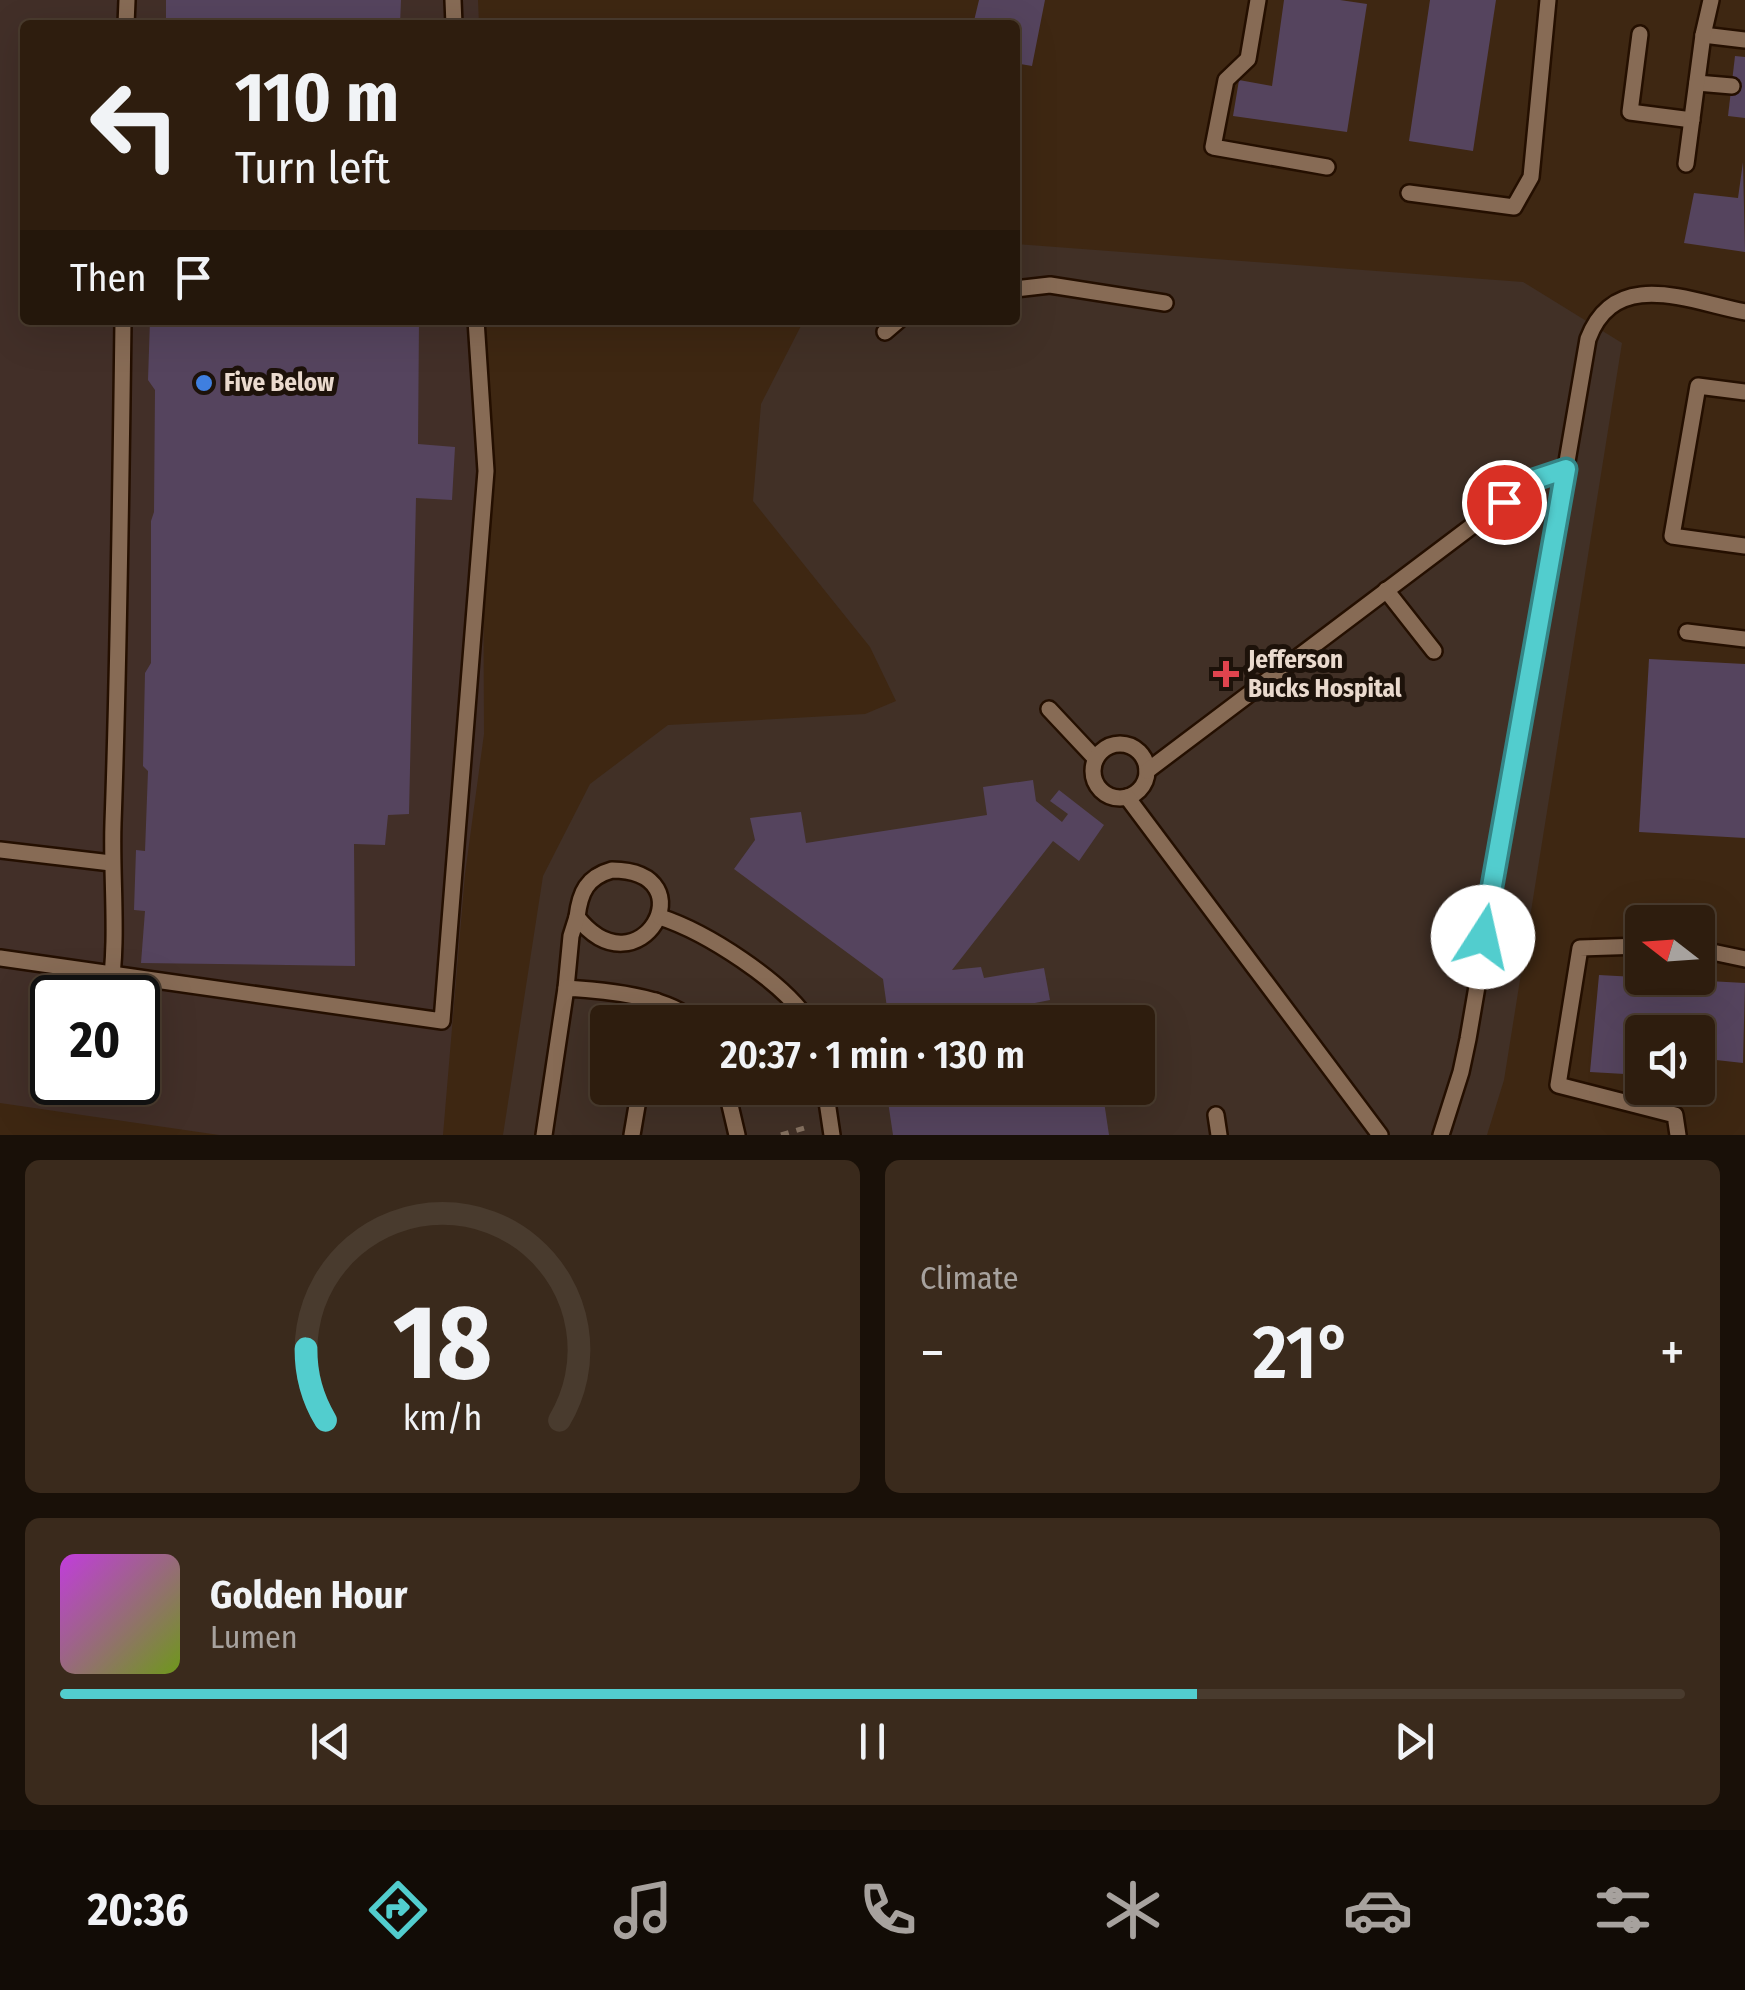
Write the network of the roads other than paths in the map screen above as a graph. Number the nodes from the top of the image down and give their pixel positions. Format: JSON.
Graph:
{"nodes":[{"id":1,"x":1258,"y":0,"type":"edge"},
{"id":2,"x":1548,"y":0,"type":"edge"},
{"id":3,"x":1712,"y":0,"type":"edge"},
{"id":4,"x":1640,"y":34,"type":"dead end"},
{"id":5,"x":1703,"y":35,"type":"junction"},
{"id":6,"x":1745,"y":40,"type":"edge"},
{"id":7,"x":1697,"y":82,"type":"junction"},
{"id":8,"x":1732,"y":86,"type":"dead end"},
{"id":9,"x":1692,"y":120,"type":"junction"},
{"id":10,"x":1686,"y":164,"type":"dead end"},
{"id":11,"x":1327,"y":167,"type":"dead end"},
{"id":12,"x":1408,"y":193,"type":"dead end"},
{"id":13,"x":1020,"y":288,"type":"edge"},
{"id":14,"x":1165,"y":303,"type":"dead end"},
{"id":15,"x":1745,"y":312,"type":"edge"},
{"id":16,"x":123,"y":325,"type":"edge"},
{"id":17,"x":476,"y":325,"type":"edge"},
{"id":18,"x":893,"y":325,"type":"edge"},
{"id":19,"x":884,"y":332,"type":"dead end"},
{"id":20,"x":1745,"y":392,"type":"edge"},
{"id":21,"x":1566,"y":469,"type":"junction"},
{"id":22,"x":1745,"y":546,"type":"edge"},
{"id":23,"x":1386,"y":590,"type":"junction"},
{"id":24,"x":1687,"y":632,"type":"dead end"},
{"id":25,"x":1745,"y":639,"type":"edge"},
{"id":26,"x":1434,"y":651,"type":"dead end"},
{"id":27,"x":1049,"y":709,"type":"dead end"},
{"id":28,"x":1095,"y":758,"type":"junction"},
{"id":29,"x":1147,"y":772,"type":"junction"},
{"id":30,"x":1127,"y":797,"type":"junction"},
{"id":31,"x":0,"y":850,"type":"edge"},
{"id":32,"x":111,"y":862,"type":"junction"},
{"id":33,"x":660,"y":916,"type":"junction"},
{"id":34,"x":578,"y":917,"type":"junction"},
{"id":35,"x":1625,"y":947,"type":"edge"},
{"id":36,"x":1715,"y":953,"type":"edge"},
{"id":37,"x":0,"y":958,"type":"edge"},
{"id":38,"x":1745,"y":959,"type":"edge"},
{"id":39,"x":114,"y":974,"type":"junction"},
{"id":40,"x":566,"y":988,"type":"junction"},
{"id":41,"x":656,"y":1001,"type":"junction"},
{"id":42,"x":655,"y":1005,"type":"edge"},
{"id":43,"x":666,"y":1005,"type":"edge"},
{"id":44,"x":797,"y":1005,"type":"edge"},
{"id":45,"x":637,"y":1105,"type":"edge"},
{"id":46,"x":730,"y":1105,"type":"edge"},
{"id":47,"x":1216,"y":1115,"type":"dead end"},
{"id":48,"x":544,"y":1135,"type":"edge"},
{"id":49,"x":632,"y":1135,"type":"edge"},
{"id":50,"x":737,"y":1135,"type":"edge"},
{"id":51,"x":1219,"y":1135,"type":"edge"},
{"id":52,"x":1380,"y":1135,"type":"edge"},
{"id":53,"x":1440,"y":1135,"type":"edge"},
{"id":54,"x":1678,"y":1135,"type":"edge"}],
"edges":[{"from":1,"to":11,"type":"lane"},
{"from":2,"to":12,"type":"lane"},
{"from":3,"to":5,"type":"lane"},
{"from":4,"to":9,"type":"lane"},
{"from":5,"to":6,"type":"lane"},
{"from":5,"to":7,"type":"lane"},
{"from":7,"to":8,"type":"lane"},
{"from":7,"to":9,"type":"lane"},
{"from":9,"to":10,"type":"lane"},
{"from":13,"to":14,"type":"lane"},
{"from":15,"to":21,"type":"lane"},
{"from":16,"to":32,"type":"lane"},
{"from":17,"to":39,"type":"lane"},
{"from":18,"to":19,"type":"lane"},
{"from":20,"to":22,"type":"lane"},
{"from":21,"to":23,"type":"lane"},
{"from":21,"to":53,"type":"lane"},
{"from":23,"to":26,"type":"lane"},
{"from":23,"to":29,"type":"lane"},
{"from":24,"to":25,"type":"lane"},
{"from":27,"to":28,"type":"lane"},
{"from":28,"to":29,"type":"lane"},
{"from":28,"to":30,"type":"lane"},
{"from":29,"to":30,"type":"lane"},
{"from":30,"to":52,"type":"lane"},
{"from":31,"to":32,"type":"lane"},
{"from":32,"to":39,"type":"lane"},
{"from":33,"to":34,"type":"lane"},
{"from":33,"to":34,"type":"lane"},
{"from":33,"to":44,"type":"lane"},
{"from":34,"to":40,"type":"lane"},
{"from":35,"to":54,"type":"lane"},
{"from":36,"to":38,"type":"lane"},
{"from":37,"to":39,"type":"lane"},
{"from":40,"to":41,"type":"lane"},
{"from":40,"to":48,"type":"lane"},
{"from":41,"to":42,"type":"lane"},
{"from":41,"to":43,"type":"lane"},
{"from":45,"to":49,"type":"lane"},
{"from":46,"to":50,"type":"lane"},
{"from":47,"to":51,"type":"lane"}]}
